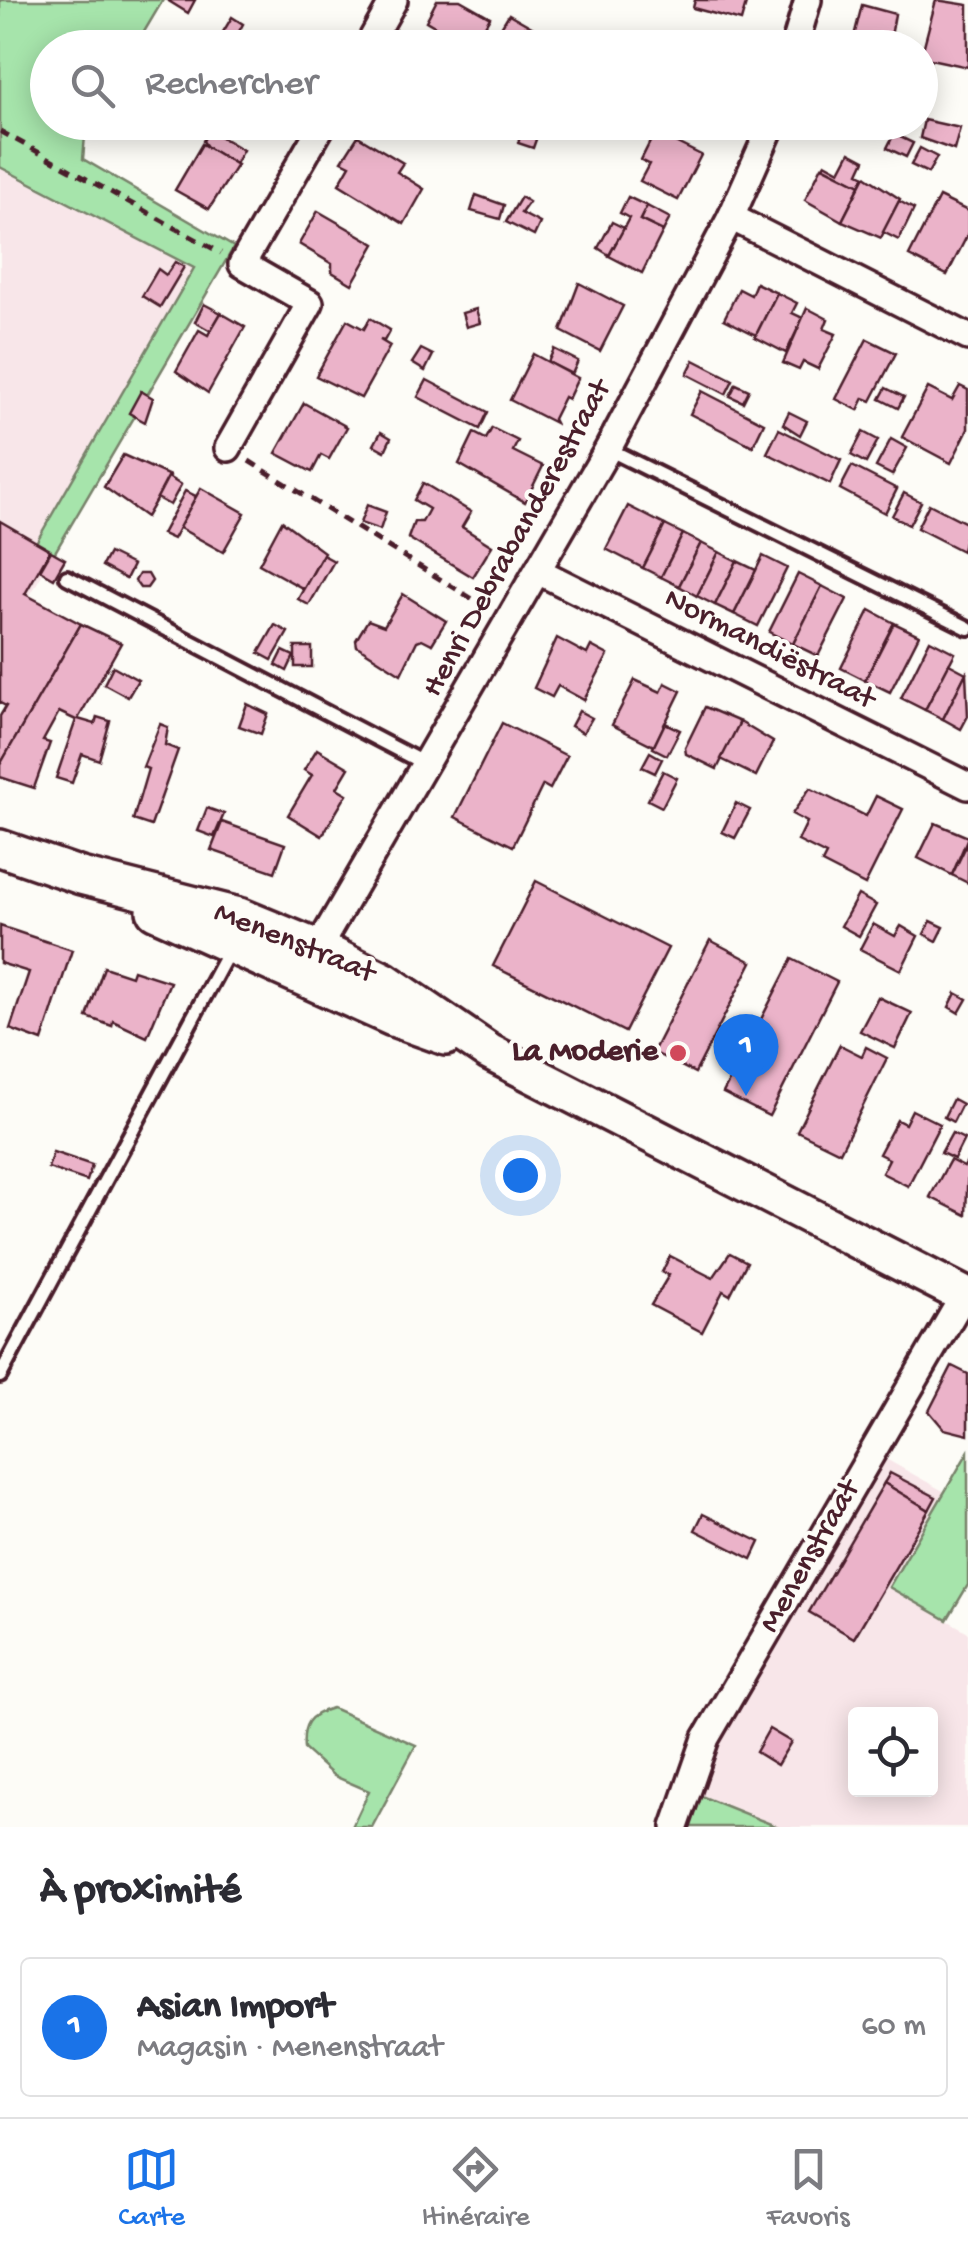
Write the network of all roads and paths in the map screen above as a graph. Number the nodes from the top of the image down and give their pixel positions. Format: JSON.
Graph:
{"nodes":[{"id":1,"x":394,"y":0,"type":"edge"},
{"id":2,"x":808,"y":0,"type":"edge"},
{"id":3,"x":377,"y":30,"type":"edge"},
{"id":4,"x":799,"y":30,"type":"edge"},
{"id":5,"x":0,"y":131,"type":"edge"},
{"id":6,"x":314,"y":140,"type":"edge"},
{"id":7,"x":765,"y":140,"type":"edge"},
{"id":8,"x":731,"y":217,"type":"junction"},
{"id":9,"x":242,"y":264,"type":"junction"},
{"id":10,"x":968,"y":337,"type":"edge"},
{"id":11,"x":228,"y":448,"type":"joint"},
{"id":12,"x":608,"y":450,"type":"junction"},
{"id":13,"x":540,"y":572,"type":"junction"},
{"id":14,"x":67,"y":577,"type":"dead end"},
{"id":15,"x":511,"y":622,"type":"junction"},
{"id":16,"x":968,"y":628,"type":"edge"},
{"id":17,"x":427,"y":765,"type":"junction"},
{"id":18,"x":968,"y":786,"type":"edge"},
{"id":19,"x":0,"y":848,"type":"edge"},
{"id":20,"x":82,"y":876,"type":"junction"},
{"id":21,"x":232,"y":947,"type":"junction"},
{"id":22,"x":309,"y":963,"type":"junction"},
{"id":23,"x":966,"y":1296,"type":"edge"},
{"id":24,"x":0,"y":1376,"type":"edge"},
{"id":25,"x":675,"y":1827,"type":"edge"}],
"edges":[{"from":1,"to":3,"type":"street"},
{"from":2,"to":4,"type":"street"},
{"from":5,"to":9,"type":"path"},
{"from":6,"to":9,"type":"street"},
{"from":7,"to":8,"type":"street","name":"Henri Debrabanderestraat"},
{"from":8,"to":10,"type":"street"},
{"from":8,"to":12,"type":"street","name":"Henri Debrabanderestraat"},
{"from":9,"to":11,"type":"street"},
{"from":11,"to":15,"type":"path"},
{"from":12,"to":13,"type":"street","name":"Henri Debrabanderestraat"},
{"from":12,"to":16,"type":"lane"},
{"from":13,"to":15,"type":"street","name":"Henri Debrabanderestraat"},
{"from":13,"to":18,"type":"street","name":"Normandiëstraat"},
{"from":14,"to":17,"type":"lane"},
{"from":15,"to":17,"type":"street","name":"Henri Debrabanderestraat"},
{"from":17,"to":22,"type":"street","name":"Henri Debrabanderestraat"},
{"from":19,"to":20,"type":"main road","name":"Menenstraat"},
{"from":20,"to":21,"type":"main road","name":"Menenstraat"},
{"from":20,"to":22,"type":"main road","name":"Menenstraat"},
{"from":21,"to":22,"type":"main road","name":"Menenstraat"},
{"from":21,"to":24,"type":"lane"},
{"from":22,"to":23,"type":"main road","name":"Menenstraat"},
{"from":23,"to":25,"type":"street","name":"Menenstraat"}]}
